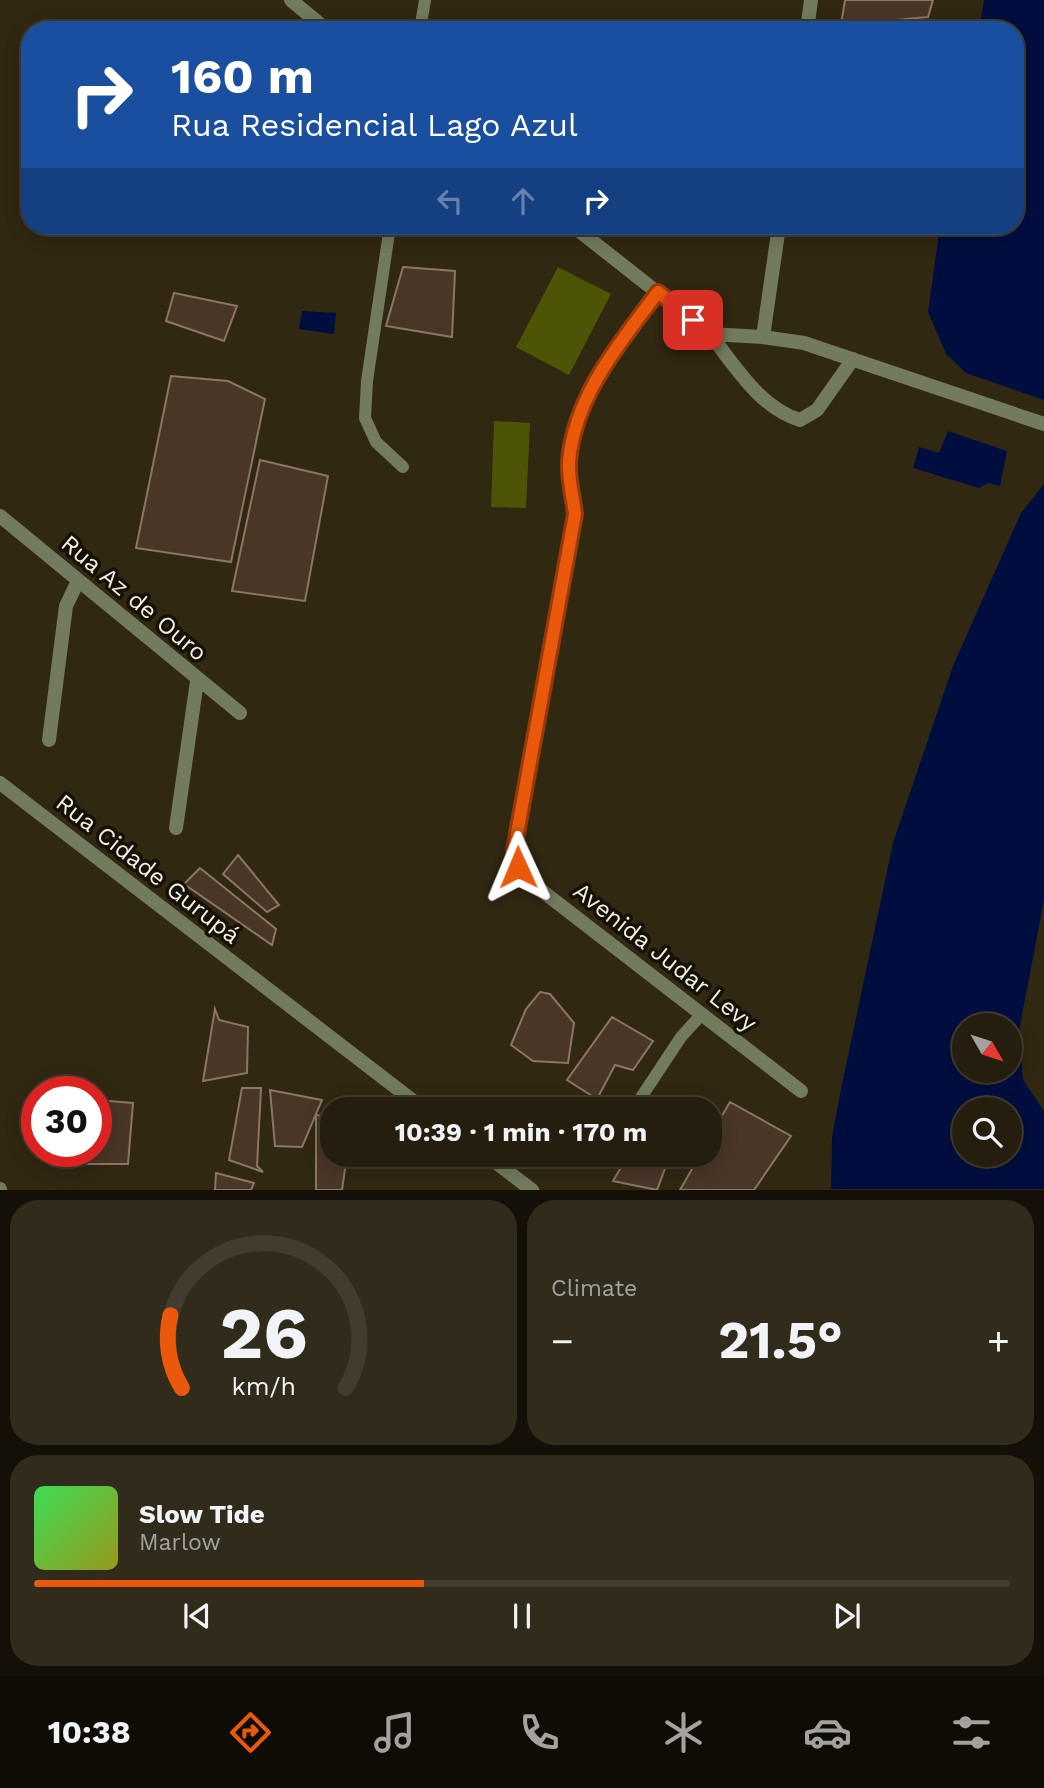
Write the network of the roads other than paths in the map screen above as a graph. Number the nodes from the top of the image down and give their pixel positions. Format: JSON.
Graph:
{"nodes":[{"id":1,"x":291,"y":0,"type":"edge"},
{"id":2,"x":425,"y":0,"type":"edge"},
{"id":3,"x":811,"y":0,"type":"edge"},
{"id":4,"x":316,"y":21,"type":"edge"},
{"id":5,"x":422,"y":21,"type":"edge"},
{"id":6,"x":808,"y":21,"type":"edge"},
{"id":7,"x":389,"y":235,"type":"edge"},
{"id":8,"x":585,"y":235,"type":"edge"},
{"id":9,"x":778,"y":235,"type":"edge"},
{"id":10,"x":658,"y":292,"type":"junction"},
{"id":11,"x":710,"y":334,"type":"junction"},
{"id":12,"x":763,"y":337,"type":"junction"},
{"id":13,"x":853,"y":359,"type":"junction"},
{"id":14,"x":1044,"y":424,"type":"edge"},
{"id":15,"x":403,"y":467,"type":"dead end"},
{"id":16,"x":0,"y":516,"type":"edge"},
{"id":17,"x":78,"y":581,"type":"junction"},
{"id":18,"x":197,"y":681,"type":"junction"},
{"id":19,"x":240,"y":713,"type":"dead end"},
{"id":20,"x":49,"y":740,"type":"dead end"},
{"id":21,"x":0,"y":783,"type":"edge"},
{"id":22,"x":176,"y":828,"type":"dead end"},
{"id":23,"x":701,"y":1015,"type":"junction"},
{"id":24,"x":801,"y":1091,"type":"dead end"},
{"id":25,"x":408,"y":1097,"type":"edge"},
{"id":26,"x":640,"y":1097,"type":"edge"},
{"id":27,"x":502,"y":1167,"type":"edge"},
{"id":28,"x":532,"y":1189,"type":"edge"}],
"edges":[{"from":1,"to":4,"type":"street"},
{"from":2,"to":5,"type":"lane"},
{"from":3,"to":6,"type":"street"},
{"from":7,"to":15,"type":"lane"},
{"from":8,"to":10,"type":"street"},
{"from":9,"to":12,"type":"street"},
{"from":10,"to":11,"type":"street"},
{"from":10,"to":23,"type":"street","name":"Avenida Judar Levy"},
{"from":11,"to":12,"type":"street"},
{"from":11,"to":13,"type":"street"},
{"from":12,"to":13,"type":"street"},
{"from":13,"to":14,"type":"street"},
{"from":16,"to":17,"type":"street","name":"Rua Az de Ouro"},
{"from":17,"to":18,"type":"street","name":"Rua Az de Ouro"},
{"from":17,"to":20,"type":"street"},
{"from":18,"to":19,"type":"street","name":"Rua Az de Ouro"},
{"from":18,"to":22,"type":"street"},
{"from":21,"to":25,"type":"street","name":"Rua Cidade Gurupá"},
{"from":23,"to":24,"type":"street","name":"Avenida Judar Levy"},
{"from":23,"to":26,"type":"lane"},
{"from":27,"to":28,"type":"street"}]}
